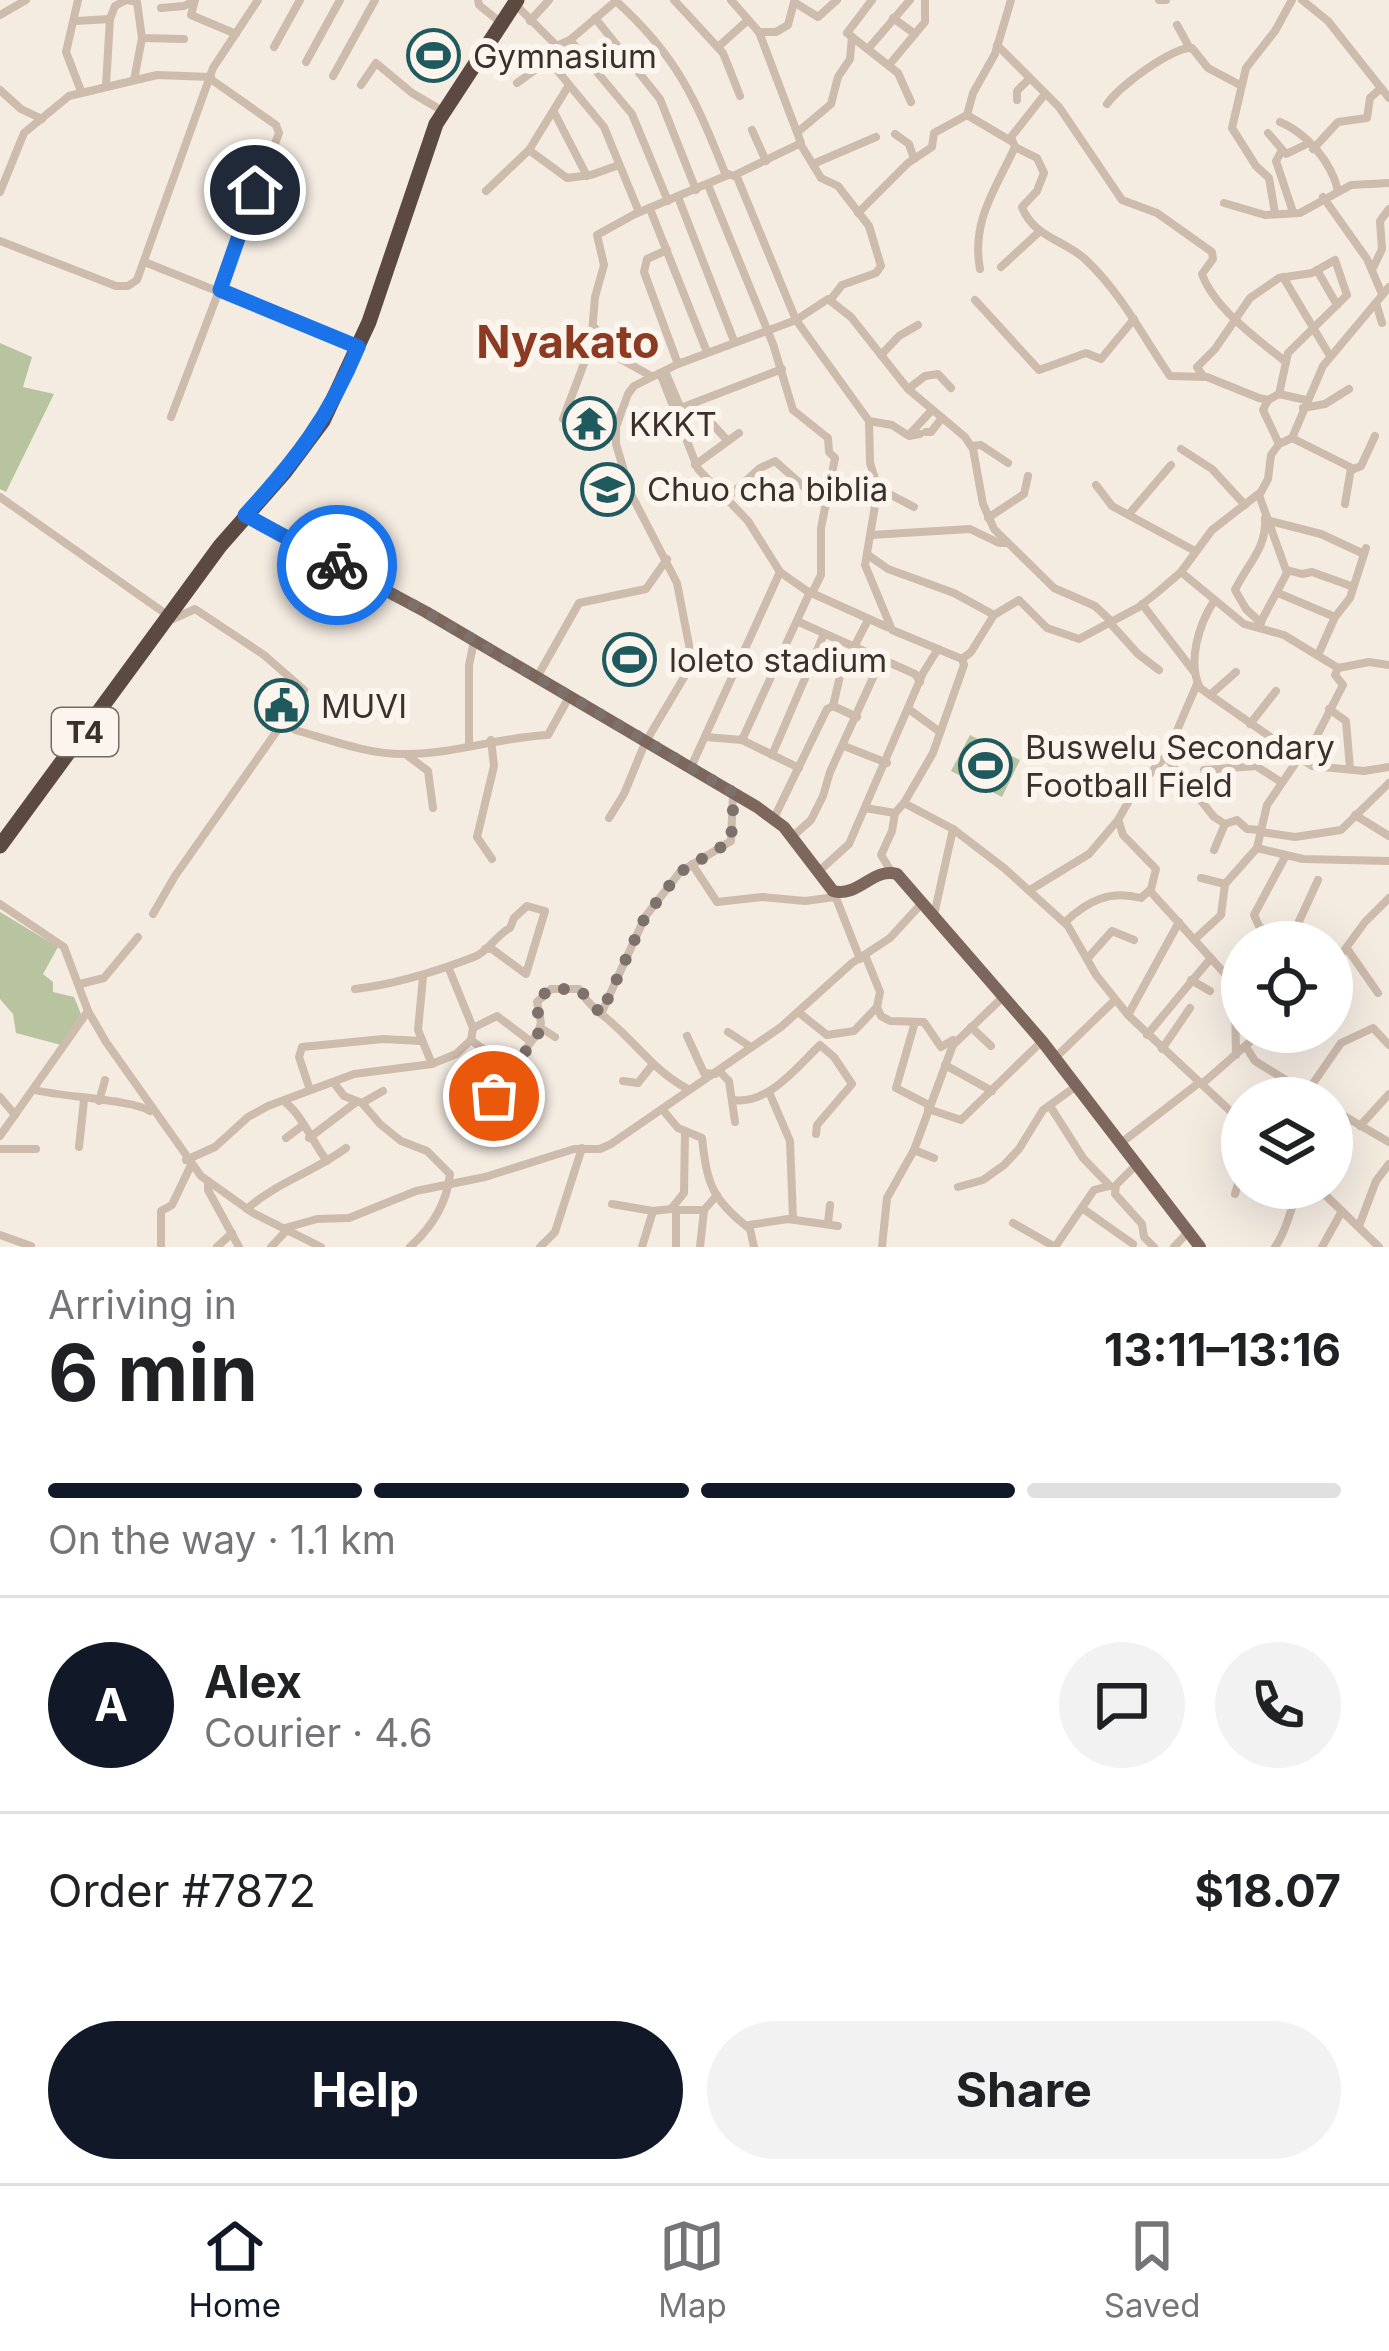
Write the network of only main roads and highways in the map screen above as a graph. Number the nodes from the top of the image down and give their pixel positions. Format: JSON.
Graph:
{"nodes":[{"id":1,"x":516,"y":2,"type":"edge"},
{"id":2,"x":245,"y":515,"type":"junction"},
{"id":3,"x":0,"y":846,"type":"edge"},
{"id":4,"x":1200,"y":1247,"type":"edge"}],
"edges":[{"from":1,"to":2,"type":"highway","number":"T4"},
{"from":2,"to":3,"type":"highway","number":"T4"},
{"from":2,"to":4,"type":"main road"}]}
